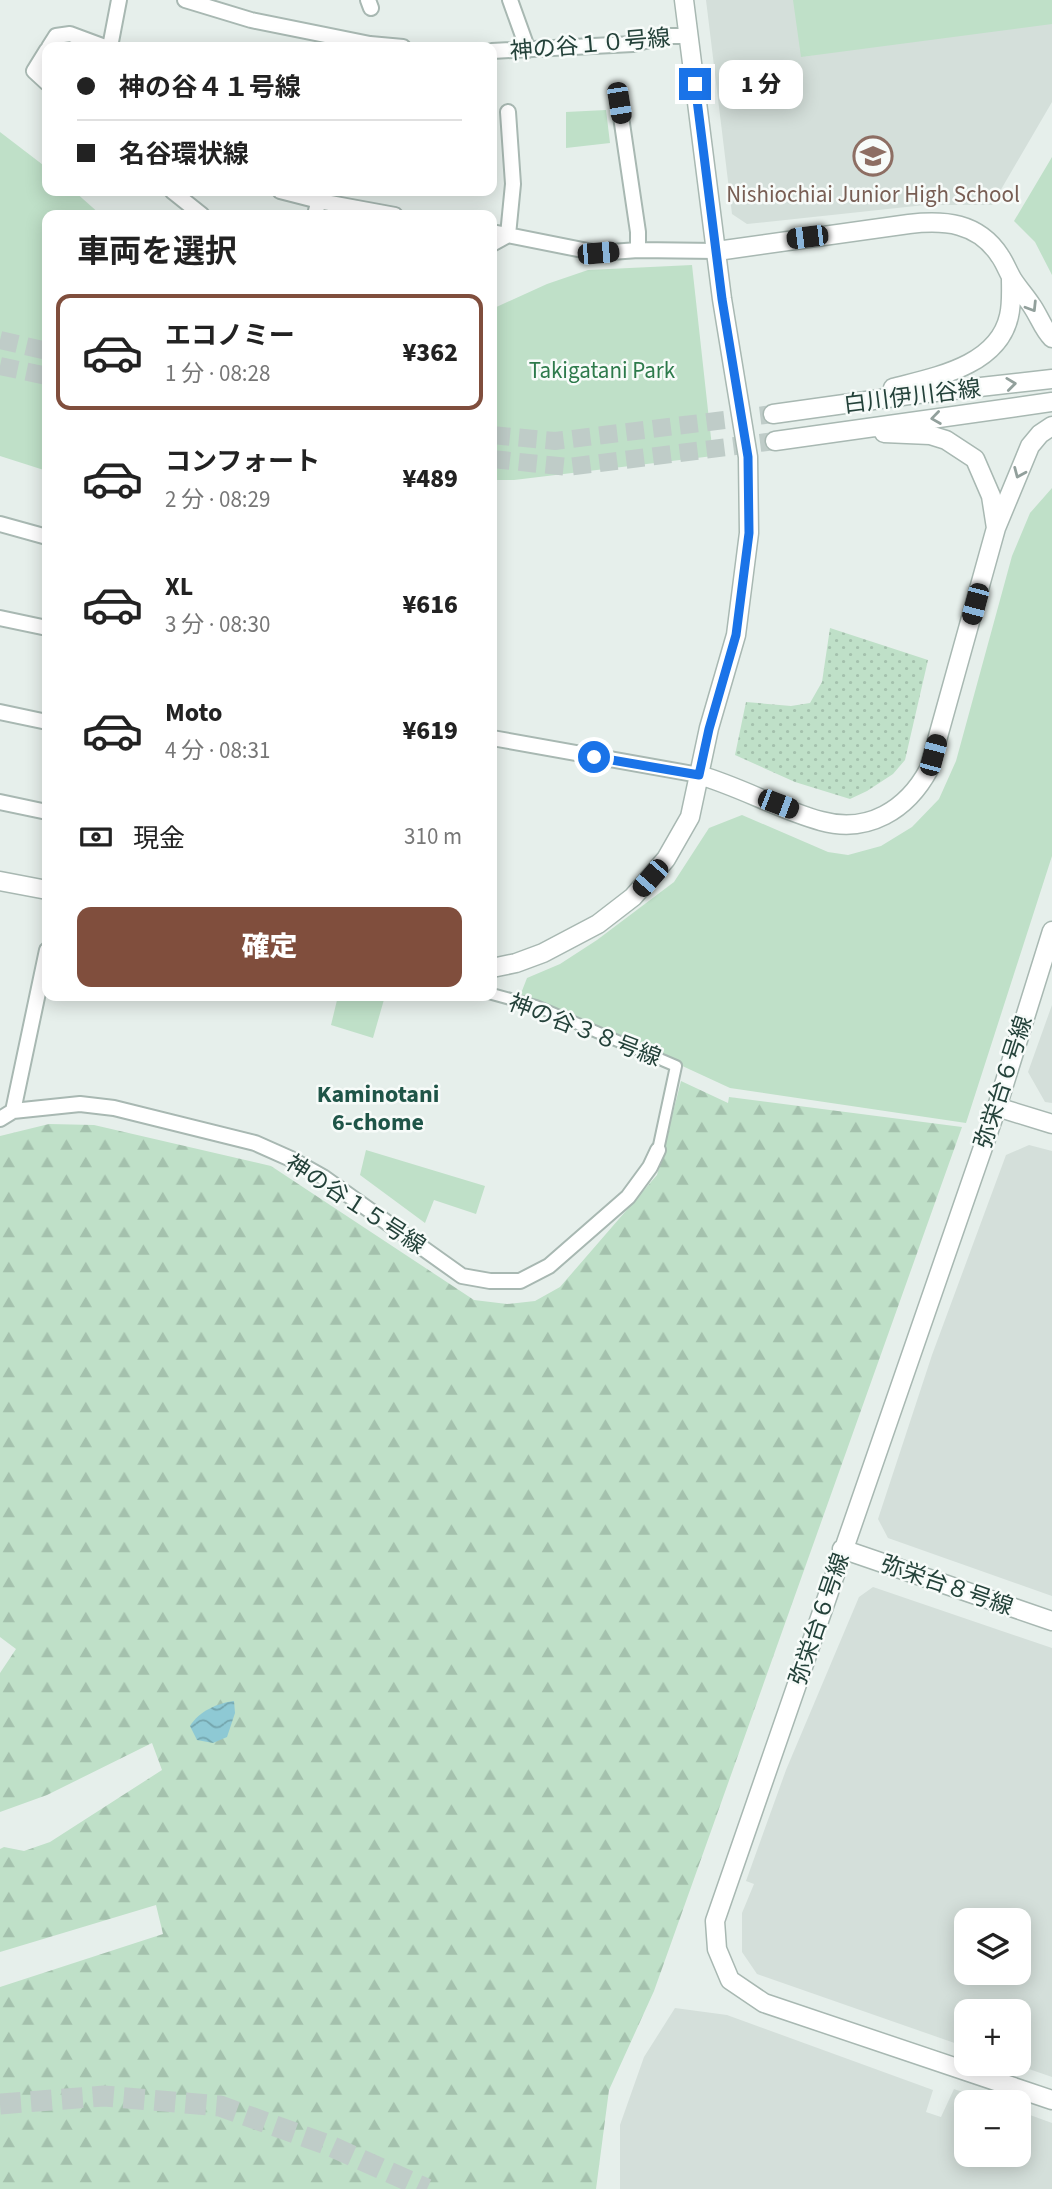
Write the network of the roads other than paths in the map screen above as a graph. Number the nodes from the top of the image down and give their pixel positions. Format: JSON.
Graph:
{"nodes":[{"id":1,"x":119,"y":0,"type":"edge"},
{"id":2,"x":185,"y":0,"type":"edge"},
{"id":3,"x":510,"y":0,"type":"edge"},
{"id":4,"x":684,"y":0,"type":"edge"},
{"id":5,"x":688,"y":36,"type":"junction"},
{"id":6,"x":52,"y":42,"type":"edge"},
{"id":7,"x":93,"y":42,"type":"edge"},
{"id":8,"x":109,"y":42,"type":"edge"},
{"id":9,"x":351,"y":42,"type":"edge"},
{"id":10,"x":528,"y":50,"type":"junction"},
{"id":11,"x":497,"y":51,"type":"edge"},
{"id":12,"x":42,"y":58,"type":"edge"},
{"id":13,"x":42,"y":78,"type":"edge"},
{"id":14,"x":619,"y":103,"type":"dead end"},
{"id":15,"x":508,"y":112,"type":"dead end"},
{"id":16,"x":178,"y":196,"type":"edge"},
{"id":17,"x":297,"y":196,"type":"edge"},
{"id":18,"x":318,"y":202,"type":"edge"},
{"id":19,"x":196,"y":210,"type":"edge"},
{"id":20,"x":365,"y":210,"type":"edge"},
{"id":21,"x":497,"y":233,"type":"edge"},
{"id":22,"x":508,"y":235,"type":"junction"},
{"id":23,"x":497,"y":241,"type":"edge"},
{"id":24,"x":638,"y":250,"type":"junction"},
{"id":25,"x":718,"y":251,"type":"junction"},
{"id":26,"x":1011,"y":278,"type":"junction"},
{"id":27,"x":1052,"y":338,"type":"edge"},
{"id":28,"x":1052,"y":379,"type":"edge"},
{"id":29,"x":1052,"y":402,"type":"edge"},
{"id":30,"x":809,"y":409,"type":"junction"},
{"id":31,"x":773,"y":414,"type":"tunnel mouth"},
{"id":32,"x":1052,"y":426,"type":"edge"},
{"id":33,"x":850,"y":430,"type":"junction"},
{"id":34,"x":775,"y":441,"type":"tunnel mouth"},
{"id":35,"x":0,"y":524,"type":"edge"},
{"id":36,"x":996,"y":528,"type":"junction"},
{"id":37,"x":42,"y":536,"type":"edge"},
{"id":38,"x":0,"y":618,"type":"edge"},
{"id":39,"x":42,"y":627,"type":"edge"},
{"id":40,"x":0,"y":712,"type":"edge"},
{"id":41,"x":42,"y":721,"type":"edge"},
{"id":42,"x":497,"y":738,"type":"edge"},
{"id":43,"x":699,"y":775,"type":"junction"},
{"id":44,"x":0,"y":802,"type":"edge"},
{"id":45,"x":42,"y":811,"type":"edge"},
{"id":46,"x":0,"y":881,"type":"edge"},
{"id":47,"x":42,"y":889,"type":"edge"},
{"id":48,"x":1052,"y":931,"type":"edge"},
{"id":49,"x":497,"y":967,"type":"edge"},
{"id":50,"x":42,"y":974,"type":"edge"},
{"id":51,"x":497,"y":995,"type":"edge"},
{"id":52,"x":997,"y":1107,"type":"junction"},
{"id":53,"x":13,"y":1111,"type":"junction"},
{"id":54,"x":0,"y":1119,"type":"edge"},
{"id":55,"x":1052,"y":1124,"type":"edge"},
{"id":56,"x":657,"y":1150,"type":"joint"},
{"id":57,"x":842,"y":1549,"type":"junction"},
{"id":58,"x":1052,"y":1621,"type":"edge"},
{"id":59,"x":1052,"y":2100,"type":"edge"}],
"edges":[{"from":1,"to":8,"type":"street"},
{"from":2,"to":9,"type":"street"},
{"from":3,"to":10,"type":"street"},
{"from":4,"to":5,"type":"street"},
{"from":5,"to":10,"type":"street","name":"神の谷１０号線"},
{"from":5,"to":25,"type":"street"},
{"from":6,"to":7,"type":"street"},
{"from":10,"to":11,"type":"street","name":"神の谷１０号線"},
{"from":12,"to":13,"type":"street"},
{"from":14,"to":24,"type":"street"},
{"from":15,"to":22,"type":"street"},
{"from":16,"to":19,"type":"street"},
{"from":17,"to":18,"type":"street"},
{"from":18,"to":20,"type":"street"},
{"from":21,"to":22,"type":"street"},
{"from":22,"to":23,"type":"street"},
{"from":22,"to":24,"type":"street"},
{"from":24,"to":25,"type":"street"},
{"from":25,"to":26,"type":"street"},
{"from":25,"to":43,"type":"street"},
{"from":26,"to":27,"type":"street","one_way":true},
{"from":26,"to":30,"type":"street"},
{"from":30,"to":28,"type":"street","name":"白川伊川谷線","one_way":true},
{"from":29,"to":33,"type":"street","name":"白川伊川谷線","one_way":true},
{"from":30,"to":31,"type":"street","name":"白川伊川谷線"},
{"from":32,"to":36,"type":"street","one_way":true},
{"from":33,"to":34,"type":"street","name":"白川伊川谷線"},
{"from":33,"to":36,"type":"street"},
{"from":35,"to":37,"type":"street"},
{"from":36,"to":43,"type":"street"},
{"from":38,"to":39,"type":"street"},
{"from":40,"to":41,"type":"street"},
{"from":42,"to":43,"type":"street"},
{"from":43,"to":49,"type":"street"},
{"from":44,"to":45,"type":"street"},
{"from":46,"to":47,"type":"street"},
{"from":48,"to":52,"type":"street","name":"弥栄台６号線"},
{"from":50,"to":53,"type":"street"},
{"from":51,"to":56,"type":"street","name":"神の谷３８号線"},
{"from":52,"to":55,"type":"street"},
{"from":52,"to":57,"type":"street","name":"弥栄台６号線"},
{"from":53,"to":54,"type":"street","name":"神の谷１５号線"},
{"from":53,"to":56,"type":"street","name":"神の谷１５号線"},
{"from":57,"to":58,"type":"street","name":"弥栄台８号線"},
{"from":57,"to":59,"type":"street","name":"弥栄台６号線"}]}
